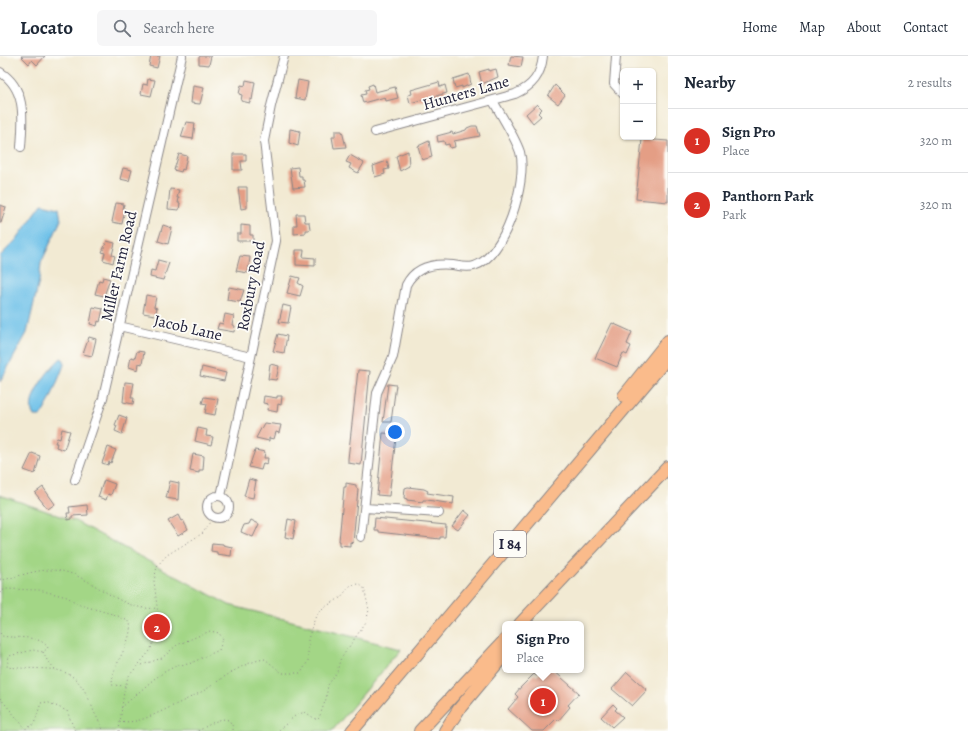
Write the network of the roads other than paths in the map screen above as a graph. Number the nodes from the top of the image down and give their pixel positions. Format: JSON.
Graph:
{"nodes":[{"id":1,"x":182,"y":56,"type":"edge"},
{"id":2,"x":284,"y":56,"type":"edge"},
{"id":3,"x":544,"y":56,"type":"edge"},
{"id":4,"x":616,"y":56,"type":"edge"},
{"id":5,"x":0,"y":72,"type":"edge"},
{"id":6,"x":620,"y":91,"type":"edge"},
{"id":7,"x":493,"y":101,"type":"junction"},
{"id":8,"x":375,"y":132,"type":"dead end"},
{"id":9,"x":21,"y":147,"type":"dead end"},
{"id":10,"x":119,"y":326,"type":"junction"},
{"id":11,"x":668,"y":341,"type":"edge"},
{"id":12,"x":251,"y":357,"type":"junction"},
{"id":13,"x":668,"y":357,"type":"edge"},
{"id":14,"x":668,"y":466,"type":"edge"},
{"id":15,"x":75,"y":480,"type":"dead end"},
{"id":16,"x":564,"y":480,"type":"junction"},
{"id":17,"x":221,"y":496,"type":"junction"},
{"id":18,"x":365,"y":508,"type":"junction"},
{"id":19,"x":439,"y":513,"type":"dead end"},
{"id":20,"x":622,"y":515,"type":"junction"},
{"id":21,"x":362,"y":537,"type":"dead end"},
{"id":22,"x":523,"y":621,"type":"edge"},
{"id":23,"x":533,"y":621,"type":"edge"},
{"id":24,"x":502,"y":643,"type":"edge"},
{"id":25,"x":502,"y":658,"type":"edge"},
{"id":26,"x":352,"y":731,"type":"edge"},
{"id":27,"x":420,"y":731,"type":"edge"},
{"id":28,"x":445,"y":731,"type":"edge"}],
"edges":[{"from":1,"to":10,"type":"street","name":"Miller Farm Road"},
{"from":2,"to":12,"type":"street","name":"Roxbury Road"},
{"from":3,"to":7,"type":"street","name":"Hunters Lane"},
{"from":4,"to":6,"type":"street"},
{"from":5,"to":9,"type":"street"},
{"from":7,"to":8,"type":"street","name":"Hunters Lane"},
{"from":7,"to":18,"type":"street"},
{"from":10,"to":12,"type":"street","name":"Jacob Lane"},
{"from":10,"to":15,"type":"street","name":"Miller Farm Road"},
{"from":11,"to":16,"type":"highway"},
{"from":12,"to":17,"type":"street","name":"Roxbury Road"},
{"from":13,"to":16,"type":"highway","number":"I 84"},
{"from":14,"to":20,"type":"highway"},
{"from":16,"to":26,"type":"highway","number":"I 84"},
{"from":17,"to":17,"type":"street"},
{"from":18,"to":19,"type":"street"},
{"from":18,"to":21,"type":"street"},
{"from":20,"to":22,"type":"highway"},
{"from":20,"to":23,"type":"highway"},
{"from":24,"to":27,"type":"highway"},
{"from":25,"to":28,"type":"highway"}]}
